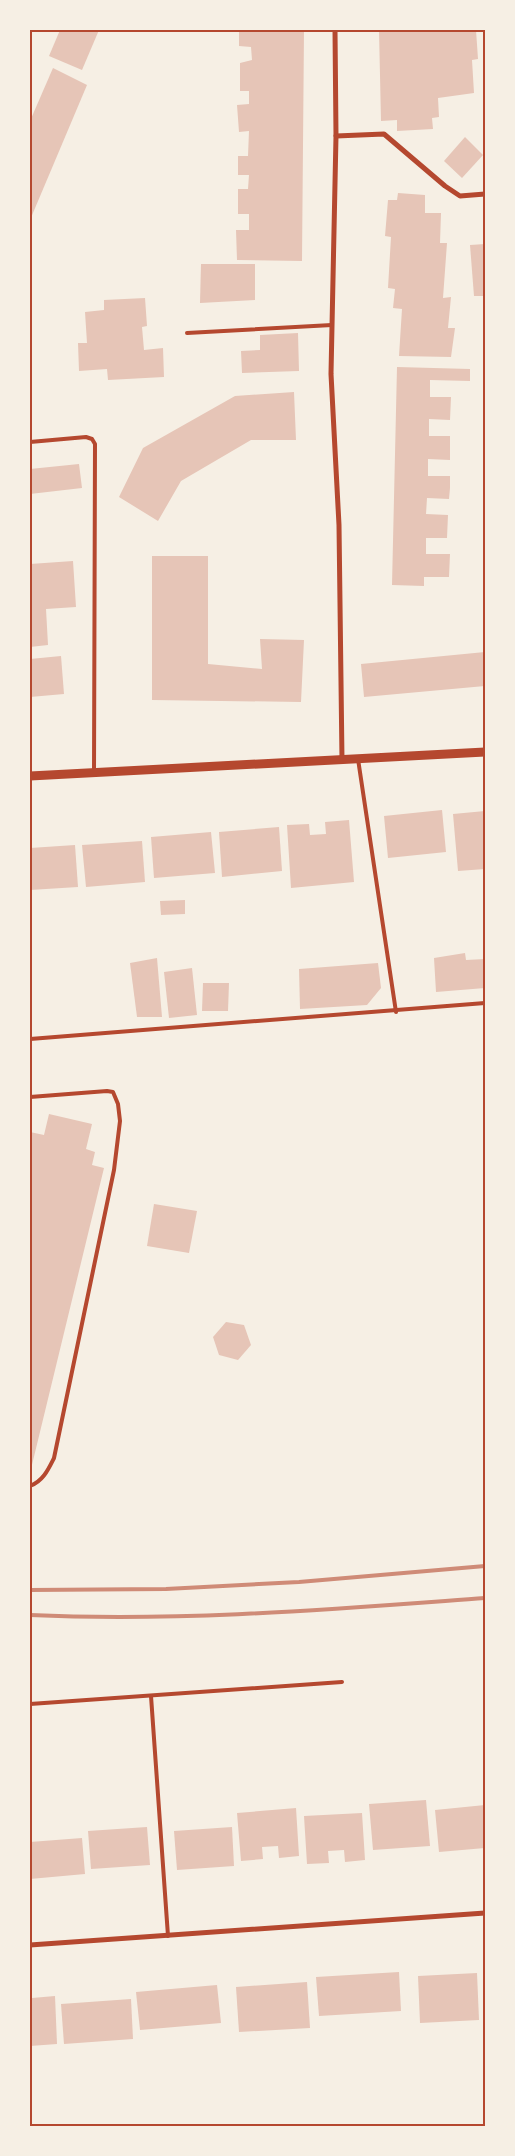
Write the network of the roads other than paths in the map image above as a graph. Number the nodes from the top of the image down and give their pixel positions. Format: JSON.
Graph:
{"nodes":[{"id":1,"x":335,"y":30,"type":"edge"},
{"id":2,"x":336,"y":136,"type":"junction"},
{"id":3,"x":485,"y":194,"type":"edge"},
{"id":4,"x":332,"y":325,"type":"junction"},
{"id":5,"x":187,"y":333,"type":"dead end"},
{"id":6,"x":30,"y":442,"type":"edge"},
{"id":7,"x":485,"y":752,"type":"edge"},
{"id":8,"x":357,"y":758,"type":"junction"},
{"id":9,"x":342,"y":760,"type":"junction"},
{"id":10,"x":94,"y":774,"type":"junction"},
{"id":11,"x":30,"y":776,"type":"edge"},
{"id":12,"x":485,"y":1003,"type":"edge"},
{"id":13,"x":396,"y":1012,"type":"junction"},
{"id":14,"x":30,"y":1039,"type":"edge"},
{"id":15,"x":30,"y":1097,"type":"edge"},
{"id":16,"x":30,"y":1486,"type":"edge"},
{"id":17,"x":342,"y":1682,"type":"dead end"},
{"id":18,"x":151,"y":1696,"type":"junction"},
{"id":19,"x":30,"y":1704,"type":"edge"},
{"id":20,"x":485,"y":1913,"type":"edge"},
{"id":21,"x":168,"y":1936,"type":"junction"},
{"id":22,"x":30,"y":1945,"type":"edge"}],
"edges":[{"from":1,"to":2,"type":"street"},
{"from":2,"to":3,"type":"street"},
{"from":2,"to":4,"type":"street"},
{"from":4,"to":5,"type":"lane"},
{"from":4,"to":9,"type":"street"},
{"from":6,"to":10,"type":"lane"},
{"from":7,"to":8,"type":"street"},
{"from":8,"to":9,"type":"street"},
{"from":8,"to":13,"type":"lane"},
{"from":9,"to":10,"type":"street"},
{"from":10,"to":11,"type":"street"},
{"from":12,"to":13,"type":"lane"},
{"from":13,"to":14,"type":"lane"},
{"from":15,"to":16,"type":"lane"},
{"from":17,"to":18,"type":"lane"},
{"from":18,"to":19,"type":"lane"},
{"from":18,"to":21,"type":"lane"},
{"from":20,"to":21,"type":"street"},
{"from":21,"to":22,"type":"street"}]}
